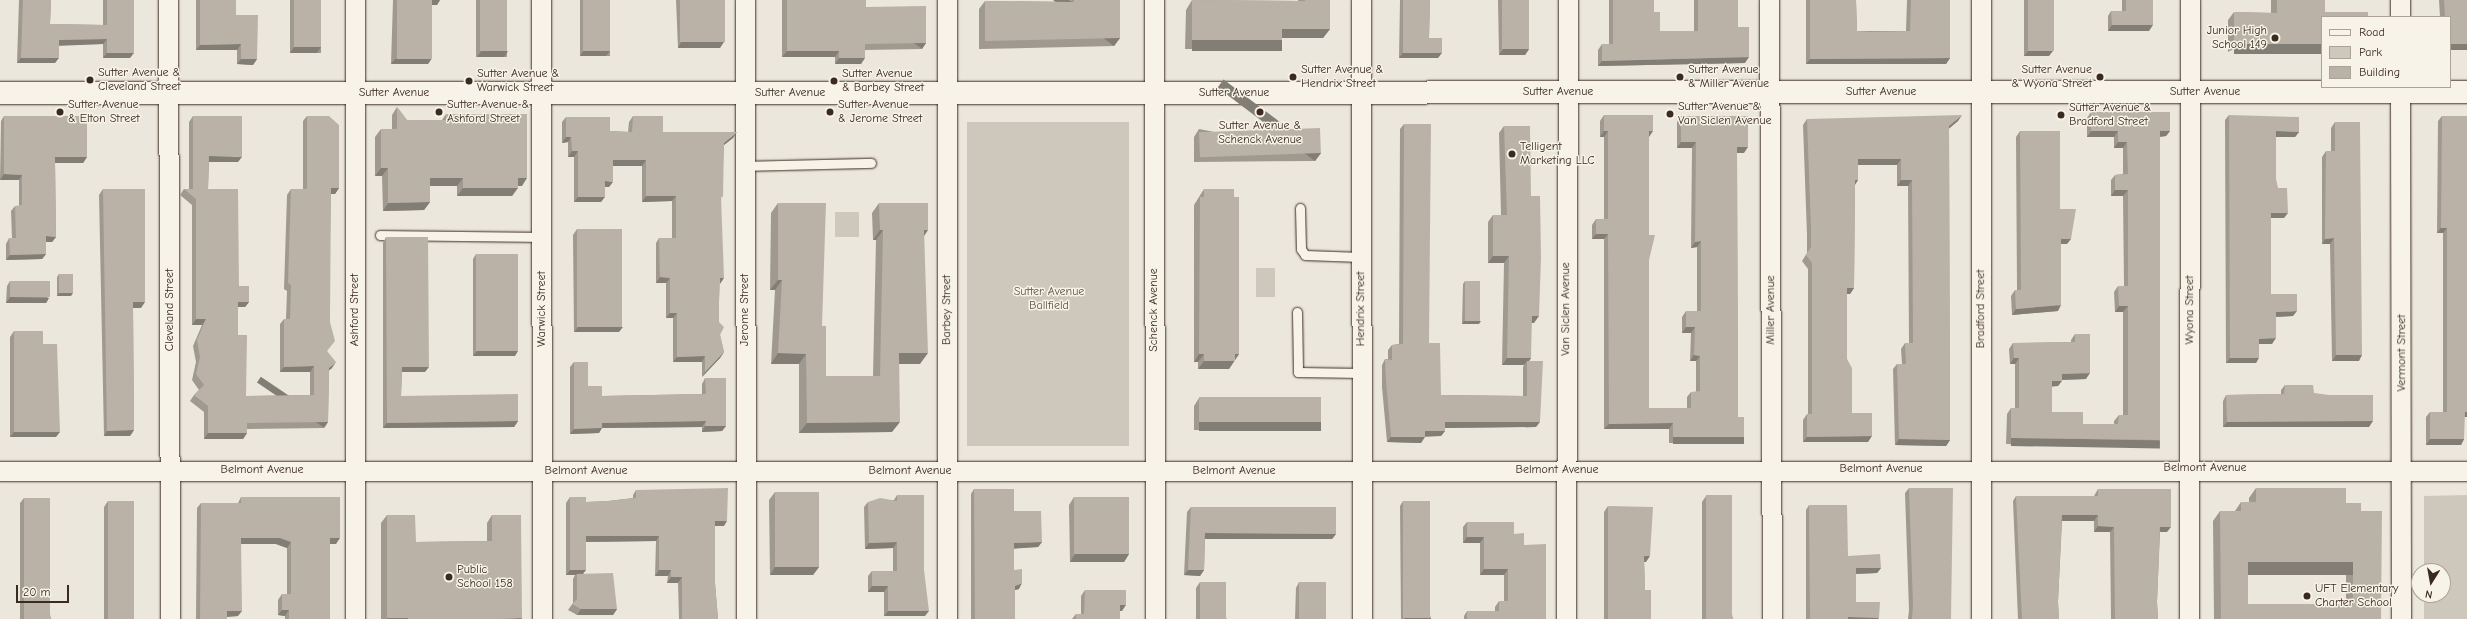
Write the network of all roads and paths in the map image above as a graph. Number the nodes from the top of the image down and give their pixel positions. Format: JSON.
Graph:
{"nodes":[{"id":1,"x":168,"y":0,"type":"edge"},
{"id":2,"x":355,"y":0,"type":"edge"},
{"id":3,"x":541,"y":0,"type":"edge"},
{"id":4,"x":745,"y":0,"type":"edge"},
{"id":5,"x":947,"y":0,"type":"edge"},
{"id":6,"x":1154,"y":0,"type":"edge"},
{"id":7,"x":1361,"y":0,"type":"edge"},
{"id":8,"x":1568,"y":0,"type":"edge"},
{"id":9,"x":1770,"y":0,"type":"edge"},
{"id":10,"x":1981,"y":0,"type":"edge"},
{"id":11,"x":2190,"y":0,"type":"edge"},
{"id":12,"x":2400,"y":0,"type":"edge"},
{"id":13,"x":2400,"y":16,"type":"edge"},
{"id":14,"x":2400,"y":90,"type":"edge"},
{"id":15,"x":1568,"y":92,"type":"junction"},
{"id":16,"x":1770,"y":92,"type":"junction"},
{"id":17,"x":1981,"y":92,"type":"junction"},
{"id":18,"x":2190,"y":92,"type":"junction"},
{"id":19,"x":2467,"y":92,"type":"edge"},
{"id":20,"x":0,"y":93,"type":"edge"},
{"id":21,"x":168,"y":93,"type":"junction"},
{"id":22,"x":355,"y":93,"type":"junction"},
{"id":23,"x":541,"y":93,"type":"junction"},
{"id":24,"x":745,"y":93,"type":"junction"},
{"id":25,"x":948,"y":93,"type":"junction"},
{"id":26,"x":1154,"y":93,"type":"junction"},
{"id":27,"x":1361,"y":93,"type":"junction"},
{"id":28,"x":871,"y":163,"type":"dead end"},
{"id":29,"x":745,"y":166,"type":"junction"},
{"id":30,"x":1300,"y":208,"type":"dead end"},
{"id":31,"x":380,"y":235,"type":"dead end"},
{"id":32,"x":542,"y":237,"type":"junction"},
{"id":33,"x":1361,"y":257,"type":"junction"},
{"id":34,"x":1297,"y":312,"type":"dead end"},
{"id":35,"x":1362,"y":373,"type":"junction"},
{"id":36,"x":2190,"y":468,"type":"junction"},
{"id":37,"x":1981,"y":469,"type":"junction"},
{"id":38,"x":354,"y":470,"type":"junction"},
{"id":39,"x":542,"y":470,"type":"junction"},
{"id":40,"x":1566,"y":470,"type":"junction"},
{"id":41,"x":1772,"y":470,"type":"junction"},
{"id":42,"x":2402,"y":470,"type":"junction"},
{"id":43,"x":0,"y":471,"type":"edge"},
{"id":44,"x":170,"y":471,"type":"junction"},
{"id":45,"x":947,"y":471,"type":"junction"},
{"id":46,"x":1155,"y":471,"type":"junction"},
{"id":47,"x":1362,"y":471,"type":"junction"},
{"id":48,"x":2467,"y":471,"type":"edge"},
{"id":49,"x":746,"y":472,"type":"junction"},
{"id":50,"x":170,"y":619,"type":"edge"},
{"id":51,"x":355,"y":619,"type":"edge"},
{"id":52,"x":542,"y":619,"type":"edge"},
{"id":53,"x":746,"y":619,"type":"edge"},
{"id":54,"x":947,"y":619,"type":"edge"},
{"id":55,"x":1155,"y":619,"type":"edge"},
{"id":56,"x":1362,"y":619,"type":"edge"},
{"id":57,"x":1566,"y":619,"type":"edge"},
{"id":58,"x":1772,"y":619,"type":"edge"},
{"id":59,"x":1981,"y":619,"type":"edge"},
{"id":60,"x":2189,"y":619,"type":"edge"},
{"id":61,"x":2401,"y":619,"type":"edge"}],
"edges":[{"from":1,"to":21,"type":"street","name":"Cleveland Street"},
{"from":2,"to":22,"type":"street","name":"Ashford Street"},
{"from":3,"to":23,"type":"street","name":"Warwick Street"},
{"from":4,"to":24,"type":"street","name":"Jerome Street"},
{"from":5,"to":25,"type":"street","name":"Barbey Street"},
{"from":6,"to":26,"type":"street","name":"Schenck Avenue"},
{"from":7,"to":27,"type":"street","name":"Hendrix Street"},
{"from":8,"to":15,"type":"street","name":"Van Siclen Avenue"},
{"from":9,"to":16,"type":"street","name":"Miller Avenue"},
{"from":10,"to":17,"type":"street","name":"Bradford Street"},
{"from":11,"to":18,"type":"street","name":"Wyona Street"},
{"from":12,"to":13,"type":"street"},
{"from":14,"to":18,"type":"street","name":"Sutter Avenue"},
{"from":14,"to":19,"type":"street","name":"Sutter Avenue"},
{"from":14,"to":42,"type":"street","name":"Vermont Street"},
{"from":15,"to":16,"type":"street","name":"Sutter Avenue"},
{"from":15,"to":27,"type":"street","name":"Sutter Avenue"},
{"from":15,"to":40,"type":"street","name":"Van Siclen Avenue"},
{"from":16,"to":17,"type":"street","name":"Sutter Avenue"},
{"from":16,"to":41,"type":"street","name":"Miller Avenue"},
{"from":17,"to":18,"type":"street","name":"Sutter Avenue"},
{"from":17,"to":37,"type":"street","name":"Bradford Street"},
{"from":18,"to":36,"type":"street","name":"Wyona Street"},
{"from":20,"to":21,"type":"street","name":"Sutter Avenue"},
{"from":21,"to":22,"type":"street","name":"Sutter Avenue"},
{"from":21,"to":44,"type":"street","name":"Cleveland Street"},
{"from":22,"to":23,"type":"street","name":"Sutter Avenue"},
{"from":22,"to":38,"type":"street","name":"Ashford Street"},
{"from":23,"to":24,"type":"street","name":"Sutter Avenue"},
{"from":23,"to":32,"type":"street","name":"Warwick Street"},
{"from":24,"to":25,"type":"street","name":"Sutter Avenue"},
{"from":24,"to":29,"type":"street","name":"Jerome Street"},
{"from":25,"to":26,"type":"street","name":"Sutter Avenue"},
{"from":25,"to":45,"type":"street","name":"Barbey Street"},
{"from":26,"to":27,"type":"street","name":"Sutter Avenue"},
{"from":26,"to":46,"type":"street","name":"Schenck Avenue"},
{"from":27,"to":33,"type":"street","name":"Hendrix Street"},
{"from":28,"to":29,"type":"lane"},
{"from":29,"to":49,"type":"street","name":"Jerome Street"},
{"from":30,"to":33,"type":"lane"},
{"from":31,"to":32,"type":"lane"},
{"from":32,"to":39,"type":"street","name":"Warwick Street"},
{"from":33,"to":35,"type":"street","name":"Hendrix Street"},
{"from":34,"to":35,"type":"lane"},
{"from":35,"to":47,"type":"street","name":"Hendrix Street"},
{"from":36,"to":37,"type":"street","name":"Belmont Avenue"},
{"from":36,"to":42,"type":"street","name":"Belmont Avenue"},
{"from":36,"to":60,"type":"street","name":"Wyona Street"},
{"from":37,"to":41,"type":"street","name":"Belmont Avenue"},
{"from":37,"to":59,"type":"street","name":"Bradford Street"},
{"from":38,"to":39,"type":"street","name":"Belmont Avenue"},
{"from":38,"to":44,"type":"street","name":"Belmont Avenue"},
{"from":38,"to":51,"type":"street","name":"Ashford Street"},
{"from":39,"to":49,"type":"street","name":"Belmont Avenue"},
{"from":39,"to":52,"type":"street","name":"Warwick Street"},
{"from":40,"to":41,"type":"street","name":"Belmont Avenue"},
{"from":40,"to":47,"type":"street","name":"Belmont Avenue"},
{"from":40,"to":57,"type":"street","name":"Van Siclen Avenue"},
{"from":41,"to":58,"type":"street","name":"Miller Avenue"},
{"from":42,"to":48,"type":"street","name":"Belmont Avenue"},
{"from":42,"to":61,"type":"street","name":"Vermont Street"},
{"from":43,"to":44,"type":"street","name":"Belmont Avenue"},
{"from":44,"to":50,"type":"street","name":"Cleveland Street"},
{"from":45,"to":46,"type":"street","name":"Belmont Avenue"},
{"from":45,"to":49,"type":"street","name":"Belmont Avenue"},
{"from":45,"to":54,"type":"street","name":"Barbey Street"},
{"from":46,"to":47,"type":"street","name":"Belmont Avenue"},
{"from":46,"to":55,"type":"street","name":"Schenck Avenue"},
{"from":47,"to":56,"type":"street","name":"Hendrix Street"},
{"from":49,"to":53,"type":"street","name":"Jerome Street"}]}
